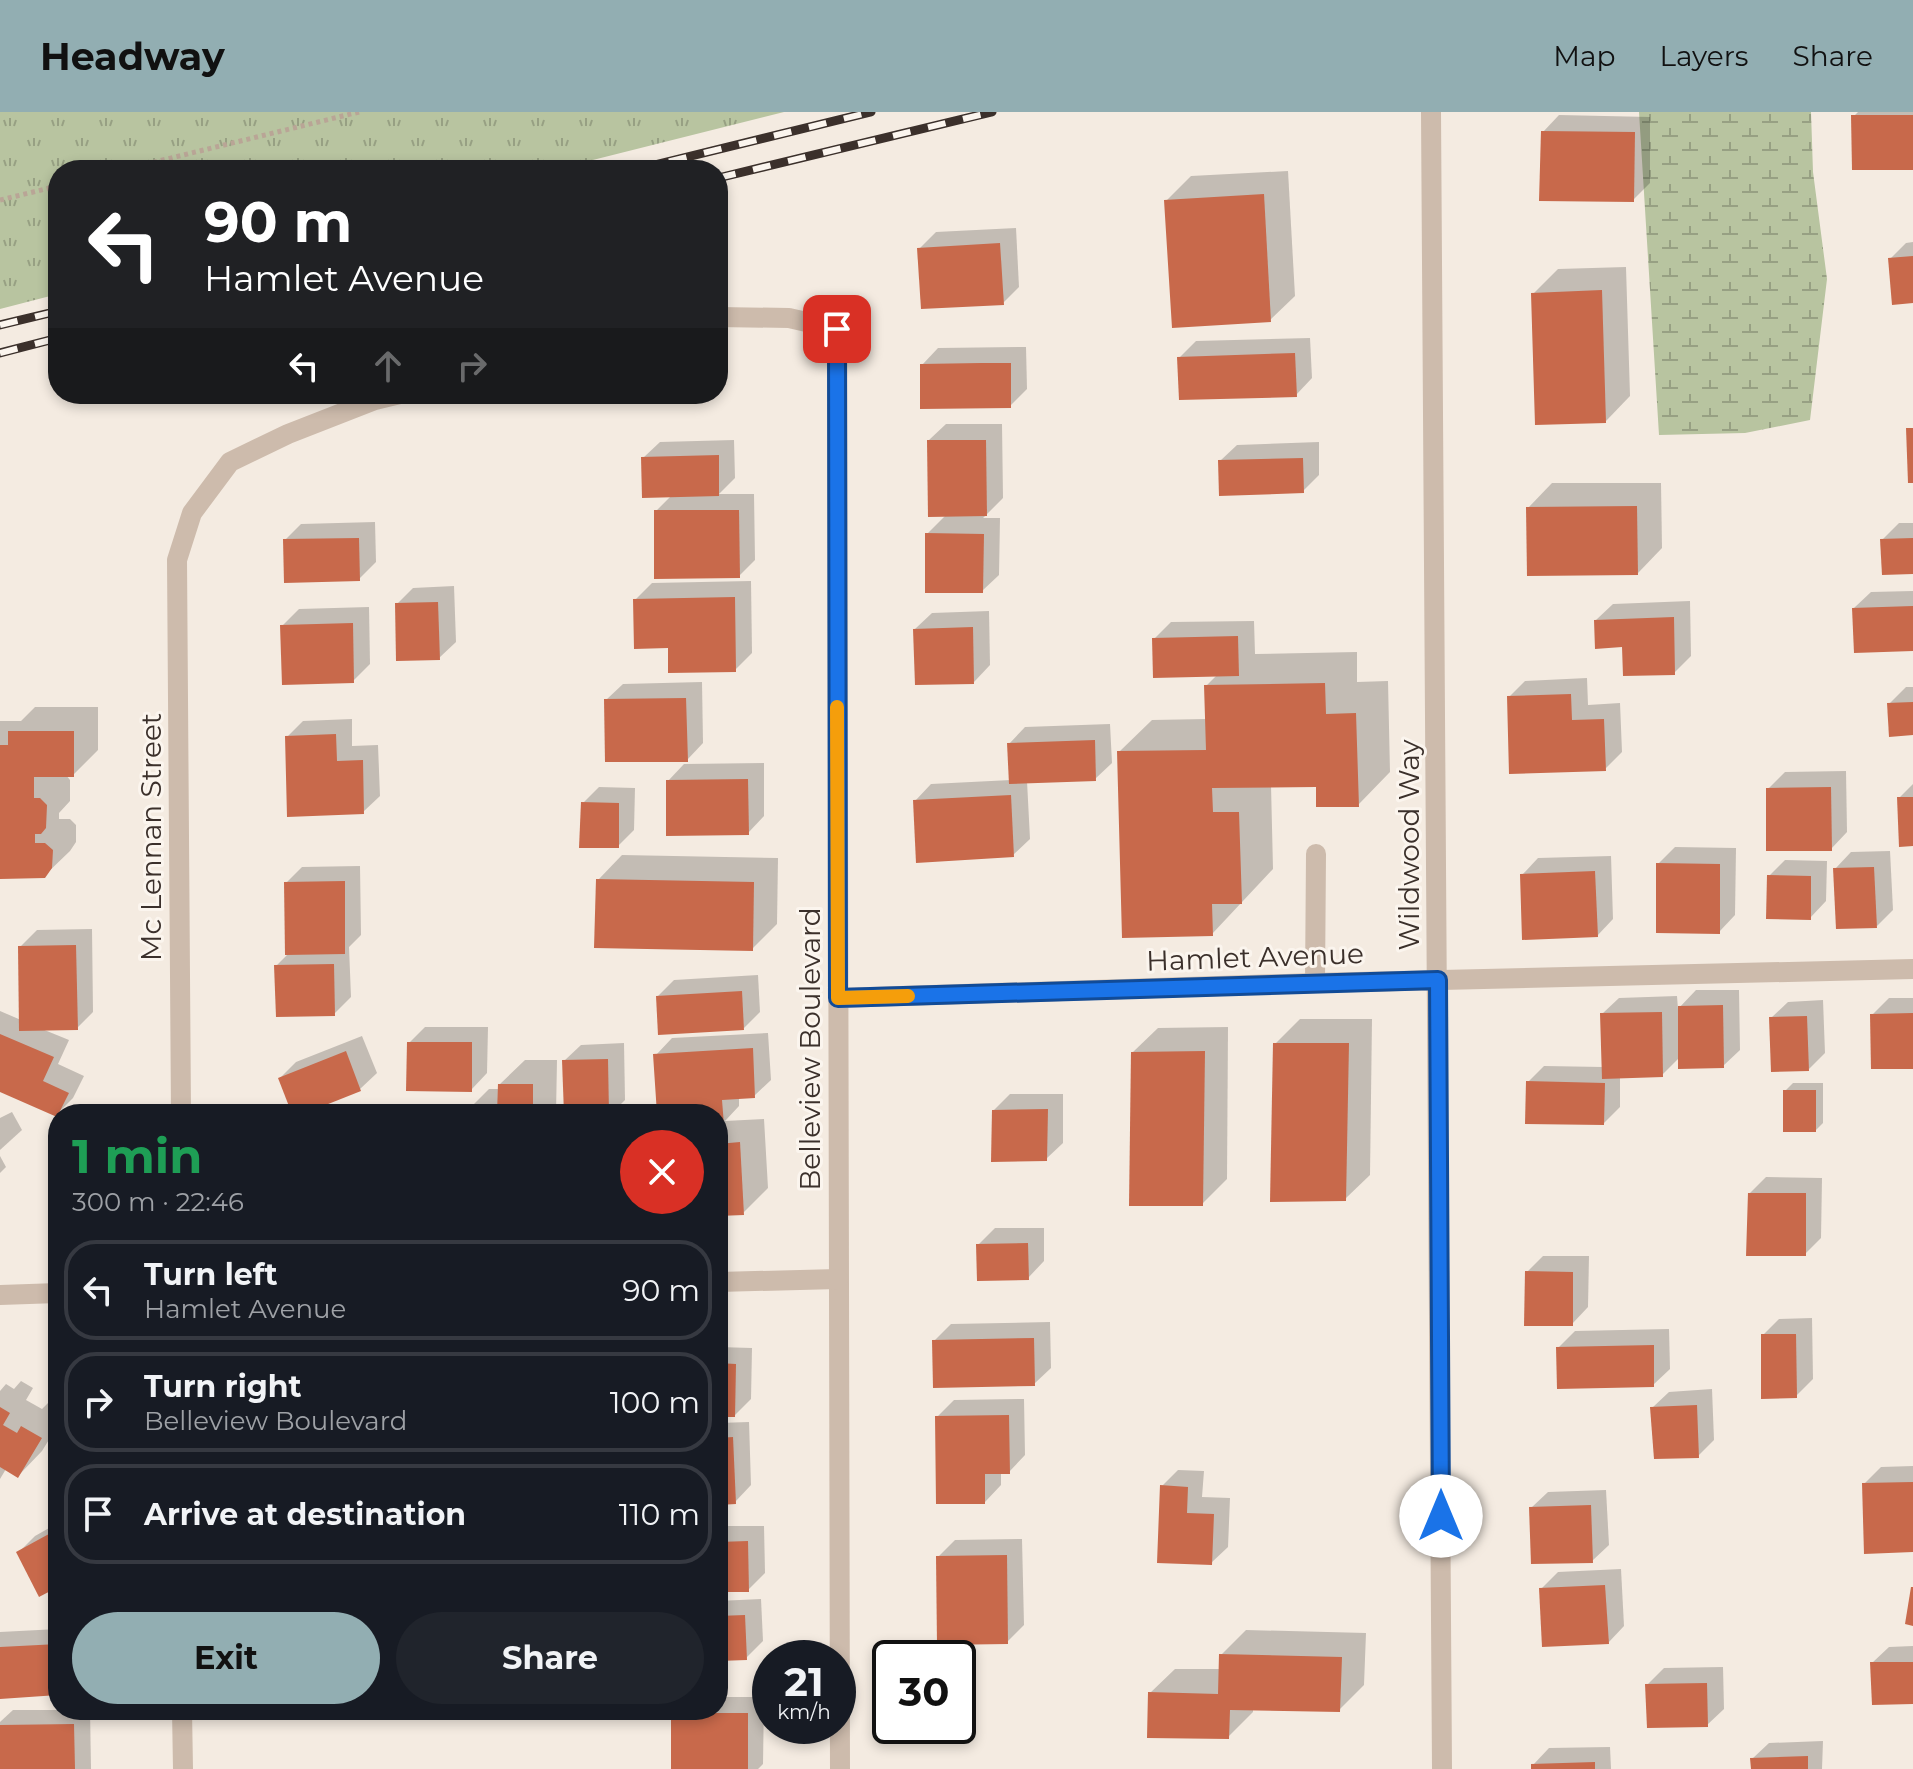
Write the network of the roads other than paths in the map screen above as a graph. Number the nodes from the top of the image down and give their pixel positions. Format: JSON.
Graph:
{"nodes":[{"id":1,"x":1431,"y":112,"type":"edge"},
{"id":2,"x":728,"y":317,"type":"edge"},
{"id":3,"x":365,"y":404,"type":"edge"},
{"id":4,"x":1316,"y":854,"type":"dead end"},
{"id":5,"x":1913,"y":969,"type":"edge"},
{"id":6,"x":1438,"y":980,"type":"junction"},
{"id":7,"x":1315,"y":983,"type":"junction"},
{"id":8,"x":838,"y":998,"type":"junction"},
{"id":9,"x":181,"y":1104,"type":"edge"},
{"id":10,"x":838,"y":1279,"type":"junction"},
{"id":11,"x":728,"y":1282,"type":"edge"},
{"id":12,"x":48,"y":1293,"type":"edge"},
{"id":13,"x":0,"y":1295,"type":"edge"},
{"id":14,"x":182,"y":1720,"type":"edge"},
{"id":15,"x":183,"y":1769,"type":"edge"},
{"id":16,"x":840,"y":1769,"type":"edge"},
{"id":17,"x":1442,"y":1769,"type":"edge"}],
"edges":[{"from":1,"to":6,"type":"street","name":"Wildwood Way"},
{"from":2,"to":8,"type":"street","name":"Belleview Boulevard"},
{"from":3,"to":9,"type":"street","name":"Mc Lennan Street"},
{"from":4,"to":7,"type":"street"},
{"from":5,"to":6,"type":"street","name":"Hamlet Avenue"},
{"from":6,"to":7,"type":"street","name":"Hamlet Avenue"},
{"from":6,"to":17,"type":"street","name":"Wildwood Way"},
{"from":7,"to":8,"type":"street","name":"Hamlet Avenue"},
{"from":8,"to":10,"type":"street","name":"Belleview Boulevard"},
{"from":10,"to":11,"type":"street"},
{"from":10,"to":16,"type":"street","name":"Belleview Boulevard"},
{"from":12,"to":13,"type":"street"},
{"from":14,"to":15,"type":"street"}]}
